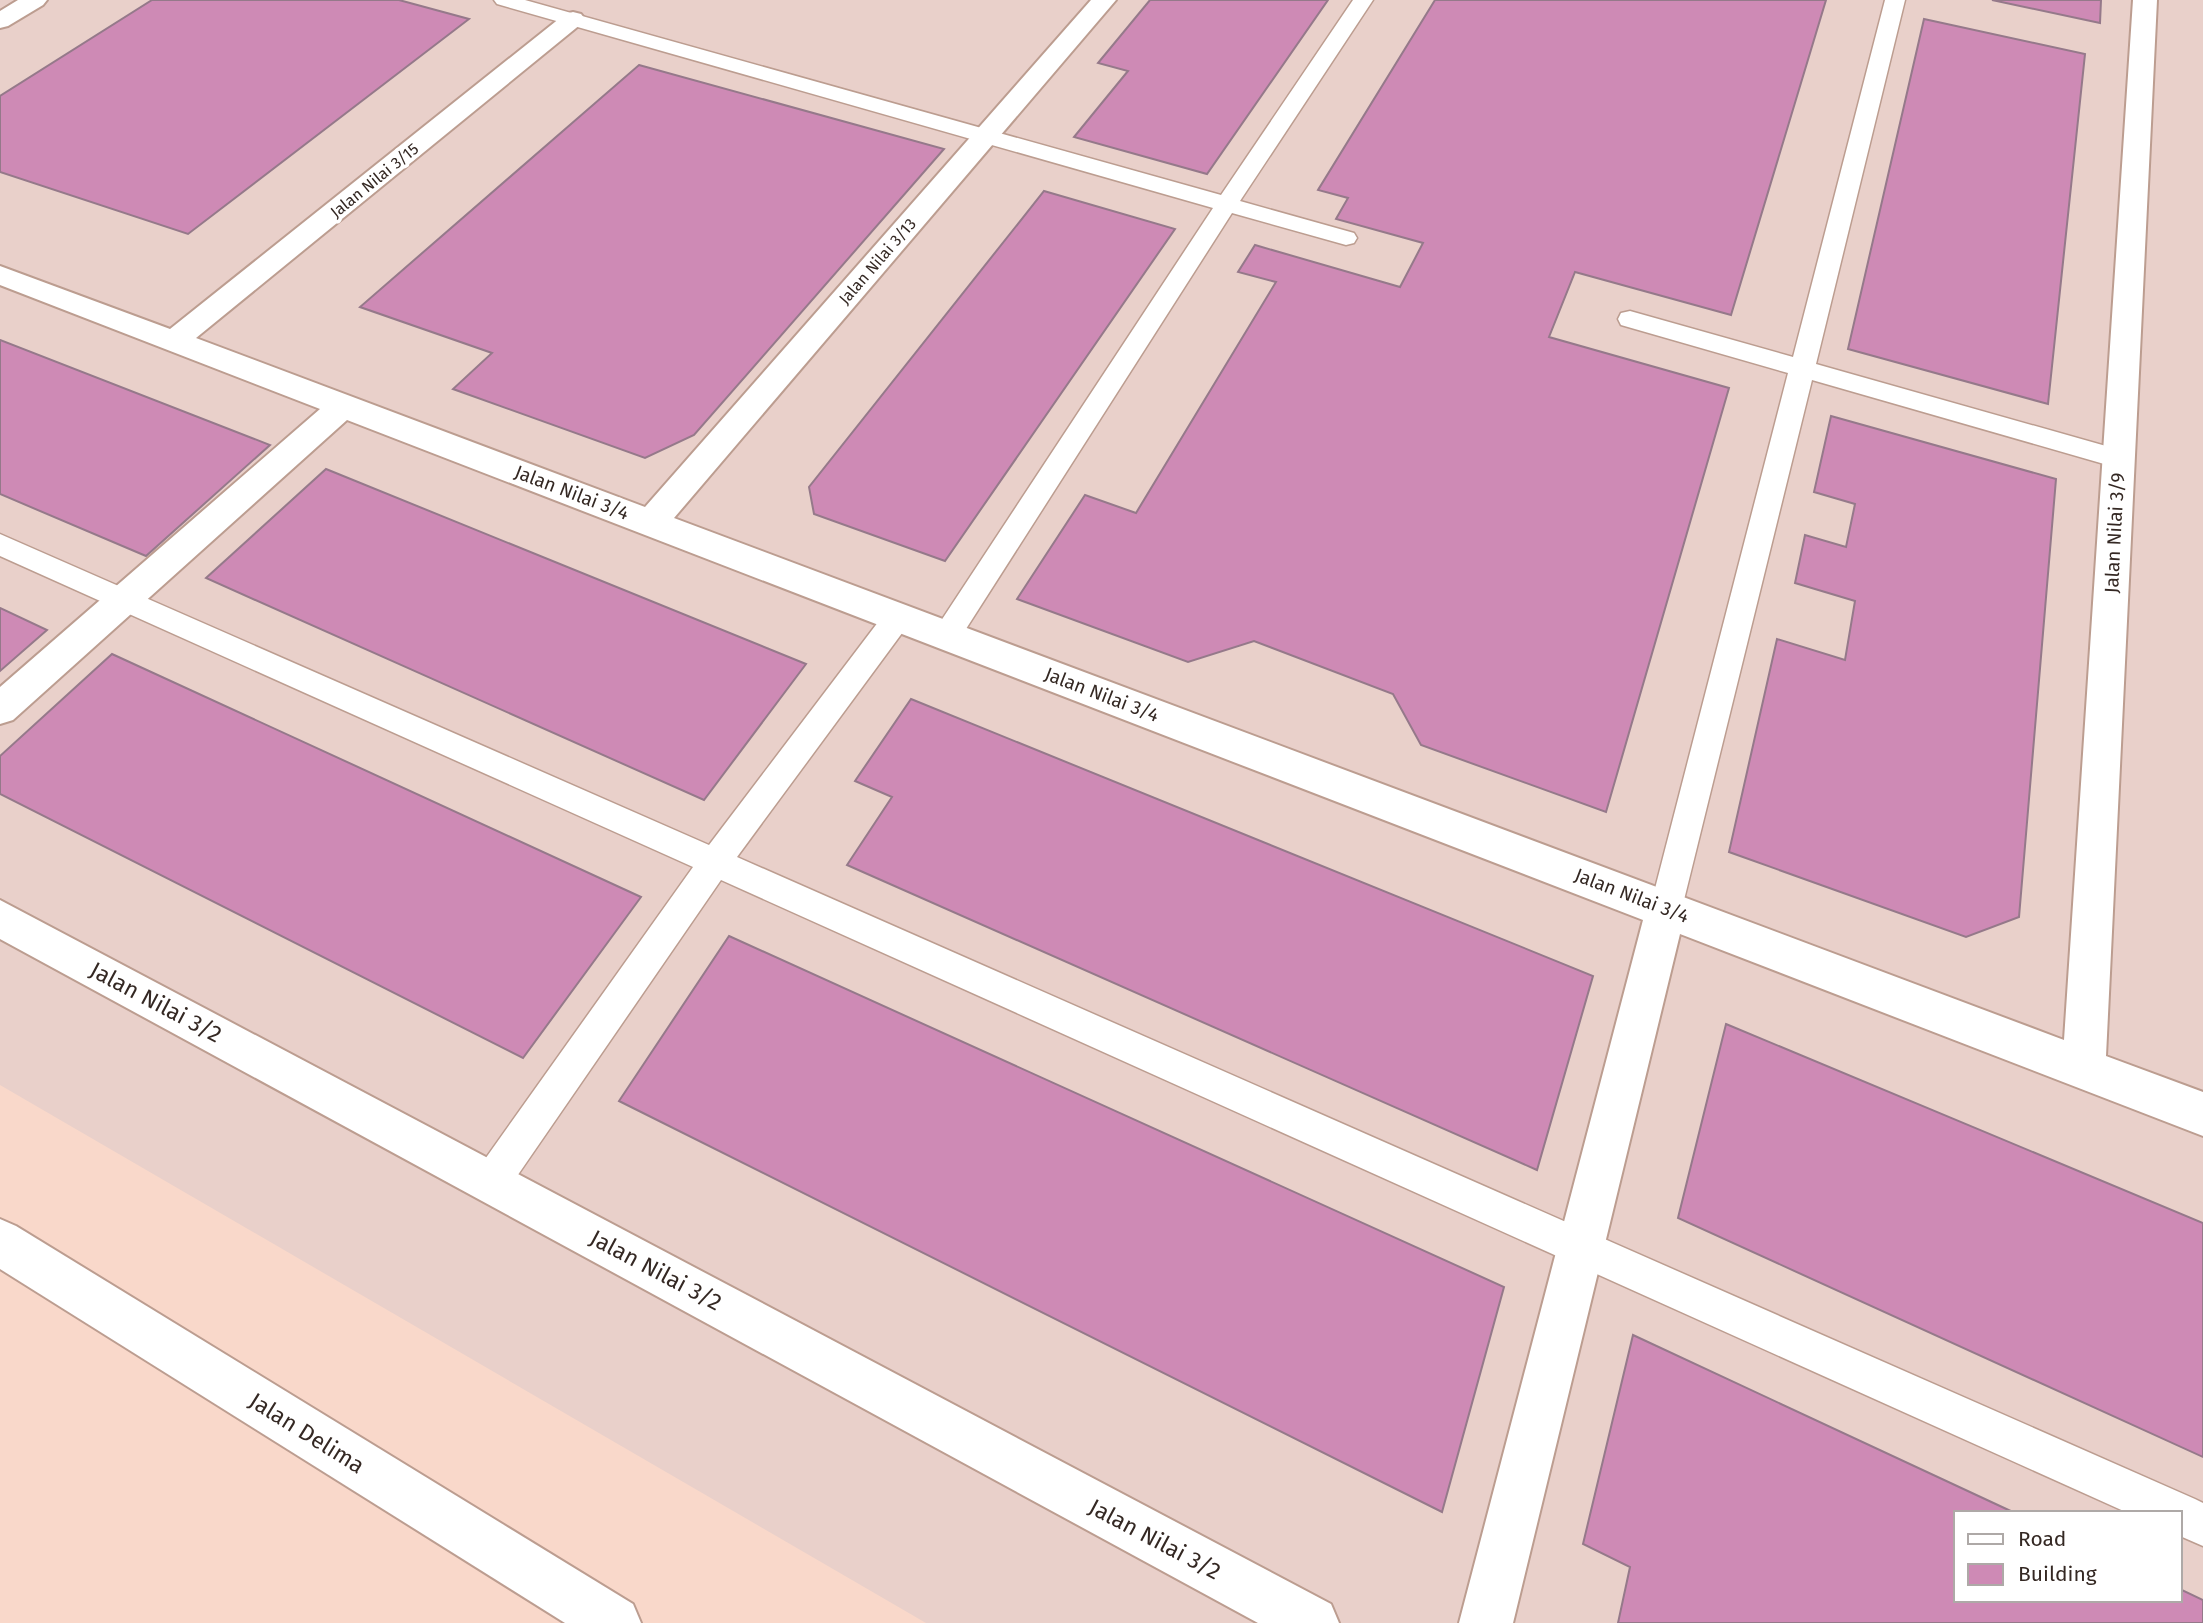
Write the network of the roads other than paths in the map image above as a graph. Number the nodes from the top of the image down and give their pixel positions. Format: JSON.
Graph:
{"nodes":[{"id":1,"x":35,"y":0,"type":"edge"},
{"id":2,"x":504,"y":0,"type":"edge"},
{"id":3,"x":1104,"y":0,"type":"edge"},
{"id":4,"x":1363,"y":0,"type":"edge"},
{"id":5,"x":1895,"y":0,"type":"edge"},
{"id":6,"x":2145,"y":0,"type":"edge"},
{"id":7,"x":573,"y":19,"type":"junction"},
{"id":8,"x":0,"y":21,"type":"edge"},
{"id":9,"x":987,"y":135,"type":"junction"},
{"id":10,"x":1227,"y":203,"type":"junction"},
{"id":11,"x":1346,"y":238,"type":"dead end"},
{"id":12,"x":0,"y":275,"type":"edge"},
{"id":13,"x":1630,"y":319,"type":"dead end"},
{"id":14,"x":174,"y":341,"type":"junction"},
{"id":15,"x":1802,"y":368,"type":"junction"},
{"id":16,"x":344,"y":406,"type":"junction"},
{"id":17,"x":2119,"y":459,"type":"junction"},
{"id":18,"x":651,"y":522,"type":"junction"},
{"id":19,"x":0,"y":544,"type":"edge"},
{"id":20,"x":124,"y":599,"type":"junction"},
{"id":21,"x":898,"y":617,"type":"junction"},
{"id":22,"x":947,"y":635,"type":"junction"},
{"id":23,"x":0,"y":709,"type":"edge"},
{"id":24,"x":715,"y":862,"type":"junction"},
{"id":25,"x":1666,"y":908,"type":"junction"},
{"id":26,"x":0,"y":918,"type":"edge"},
{"id":27,"x":2084,"y":1067,"type":"junction"},
{"id":28,"x":2203,"y":1114,"type":"edge"},
{"id":29,"x":491,"y":1181,"type":"junction"},
{"id":30,"x":0,"y":1242,"type":"edge"},
{"id":31,"x":1581,"y":1248,"type":"junction"},
{"id":32,"x":2171,"y":1511,"type":"edge"},
{"id":33,"x":2182,"y":1516,"type":"edge"},
{"id":34,"x":2203,"y":1525,"type":"edge"},
{"id":35,"x":614,"y":1623,"type":"edge"},
{"id":36,"x":1312,"y":1623,"type":"edge"},
{"id":37,"x":1486,"y":1623,"type":"edge"}],
"edges":[{"from":1,"to":8,"type":"street"},
{"from":2,"to":7,"type":"lane"},
{"from":3,"to":9,"type":"street","name":"Jalan Nilai 3/13"},
{"from":4,"to":10,"type":"lane"},
{"from":5,"to":15,"type":"lane"},
{"from":6,"to":17,"type":"street","name":"Jalan Nilai 3/9"},
{"from":7,"to":9,"type":"lane"},
{"from":7,"to":14,"type":"street","name":"Jalan Nilai 3/15"},
{"from":9,"to":10,"type":"lane"},
{"from":9,"to":18,"type":"street","name":"Jalan Nilai 3/13"},
{"from":10,"to":11,"type":"lane"},
{"from":10,"to":22,"type":"lane"},
{"from":12,"to":14,"type":"street","name":"Jalan Nilai 3/4"},
{"from":13,"to":15,"type":"lane"},
{"from":14,"to":16,"type":"street","name":"Jalan Nilai 3/4"},
{"from":15,"to":17,"type":"lane"},
{"from":15,"to":25,"type":"lane"},
{"from":16,"to":18,"type":"street","name":"Jalan Nilai 3/4"},
{"from":16,"to":20,"type":"street"},
{"from":17,"to":27,"type":"street","name":"Jalan Nilai 3/9"},
{"from":18,"to":21,"type":"street","name":"Jalan Nilai 3/4"},
{"from":19,"to":20,"type":"lane"},
{"from":20,"to":23,"type":"street"},
{"from":20,"to":24,"type":"lane"},
{"from":21,"to":22,"type":"street","name":"Jalan Nilai 3/4"},
{"from":21,"to":24,"type":"lane"},
{"from":22,"to":25,"type":"street","name":"Jalan Nilai 3/4"},
{"from":24,"to":29,"type":"lane"},
{"from":24,"to":31,"type":"lane"},
{"from":25,"to":27,"type":"street","name":"Jalan Nilai 3/4"},
{"from":25,"to":31,"type":"street"},
{"from":26,"to":29,"type":"street","name":"Jalan Nilai 3/2"},
{"from":27,"to":28,"type":"street","name":"Jalan Nilai 3/4"},
{"from":29,"to":36,"type":"street","name":"Jalan Nilai 3/2"},
{"from":30,"to":35,"type":"street","name":"Jalan Delima"},
{"from":31,"to":32,"type":"lane"},
{"from":31,"to":37,"type":"street"},
{"from":33,"to":34,"type":"lane"}]}
